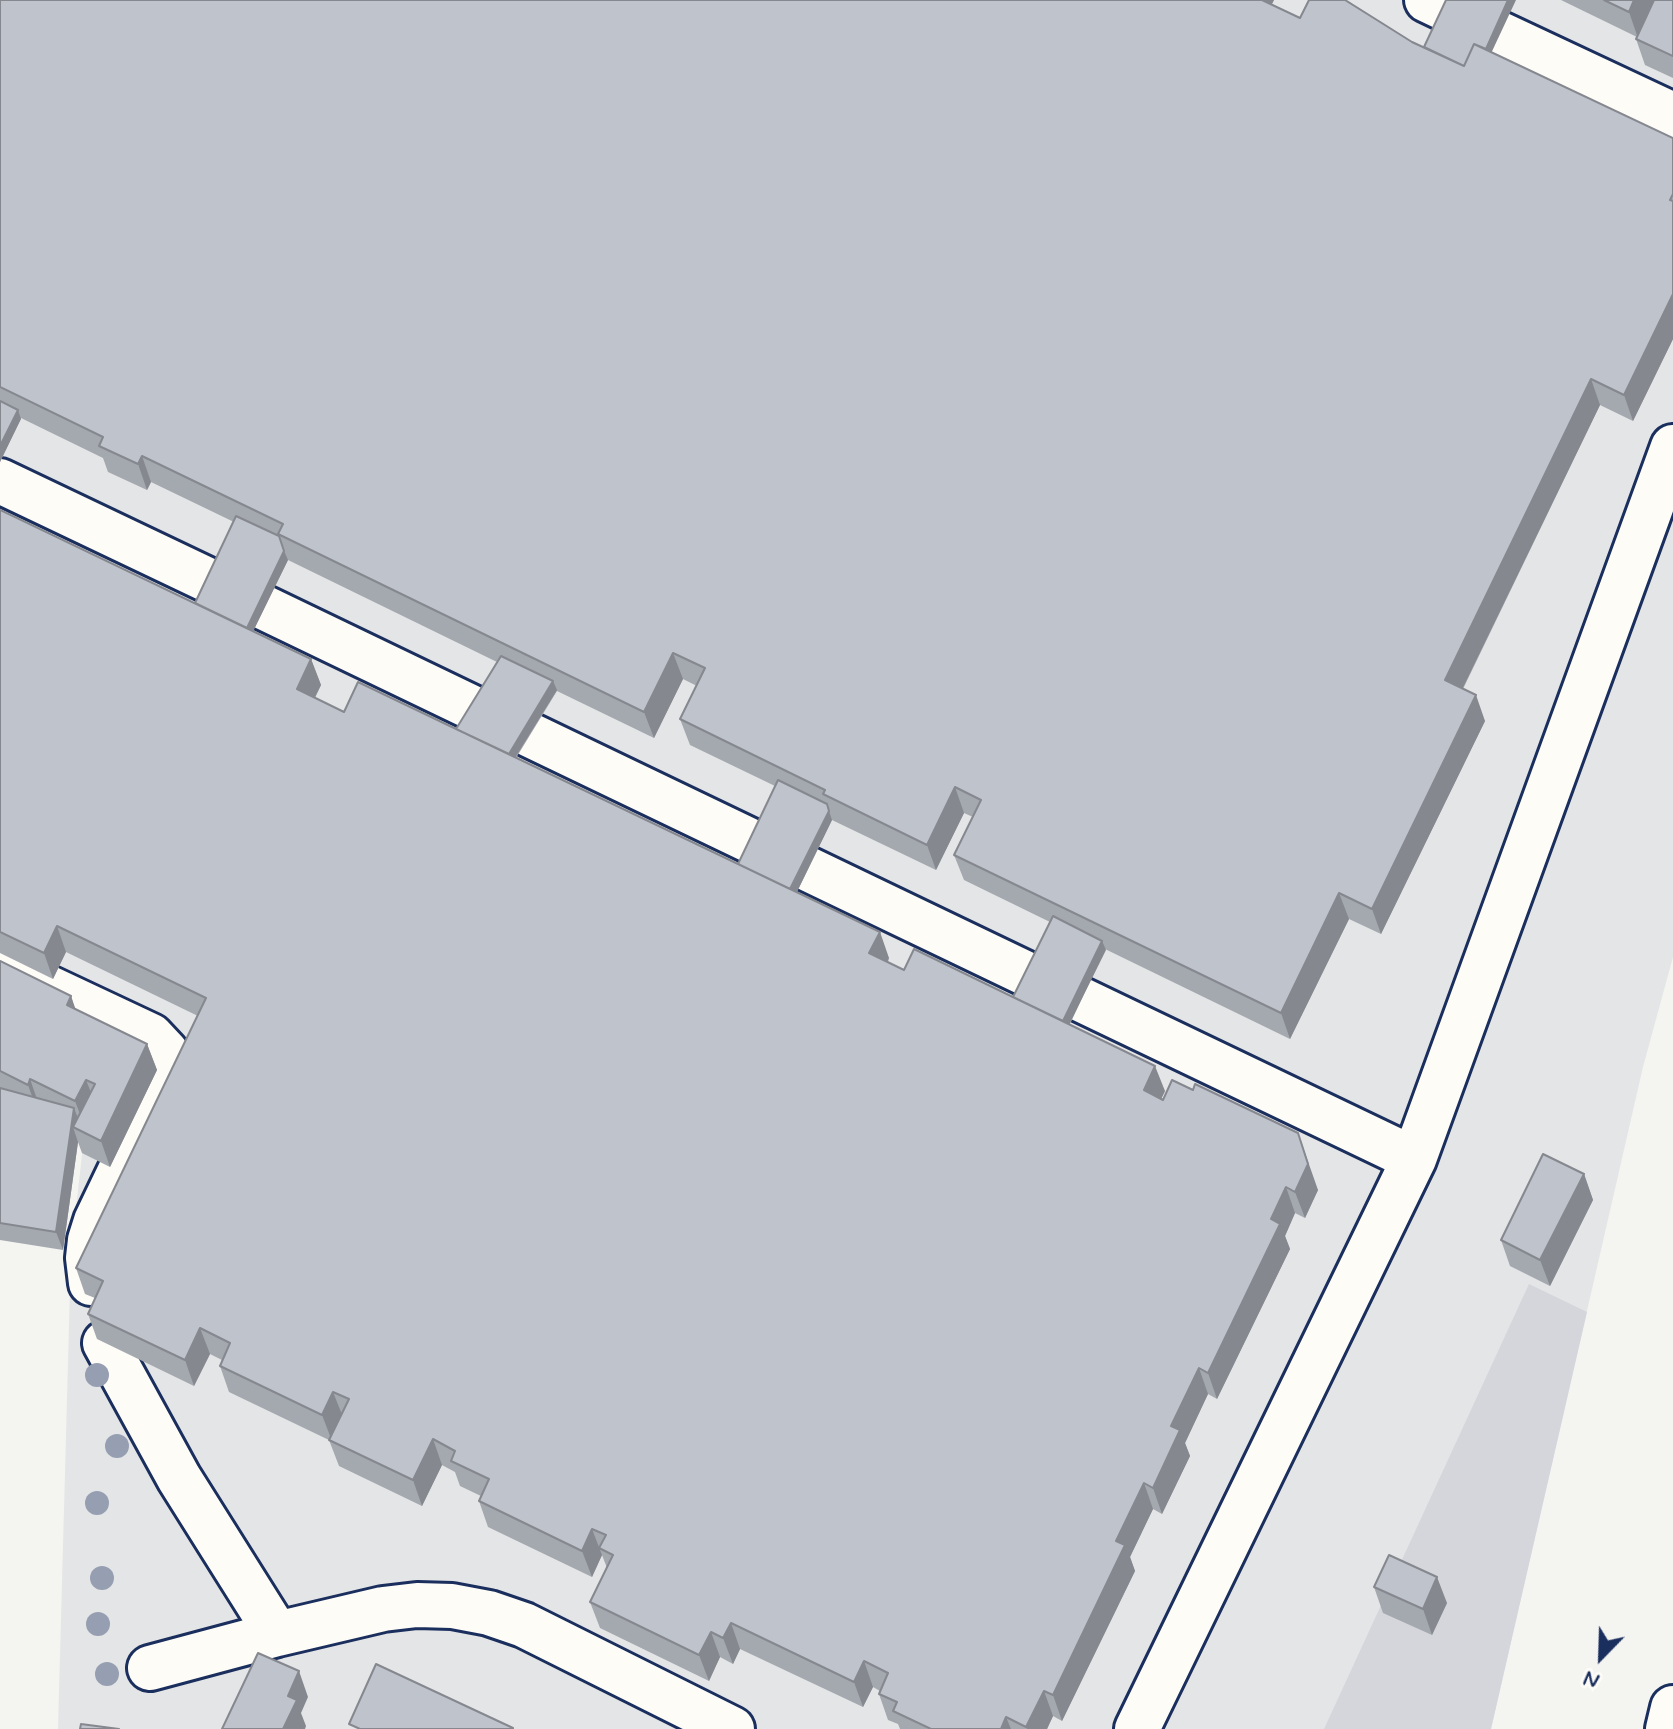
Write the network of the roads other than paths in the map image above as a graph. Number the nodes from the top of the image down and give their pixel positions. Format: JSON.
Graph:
{"nodes":[{"id":1,"x":1500,"y":34,"type":"edge"},
{"id":2,"x":1673,"y":115,"type":"edge"},
{"id":3,"x":1673,"y":447,"type":"edge"},
{"id":4,"x":0,"y":481,"type":"edge"},
{"id":5,"x":212,"y":582,"type":"edge"},
{"id":6,"x":265,"y":608,"type":"edge"},
{"id":7,"x":477,"y":710,"type":"edge"},
{"id":8,"x":530,"y":735,"type":"edge"},
{"id":9,"x":755,"y":843,"type":"edge"},
{"id":10,"x":808,"y":869,"type":"edge"},
{"id":11,"x":0,"y":965,"type":"edge"},
{"id":12,"x":1031,"y":976,"type":"edge"},
{"id":13,"x":1082,"y":1000,"type":"edge"},
{"id":14,"x":1414,"y":1159,"type":"junction"},
{"id":15,"x":277,"y":1634,"type":"junction"},
{"id":16,"x":150,"y":1668,"type":"dead end"},
{"id":17,"x":1673,"y":1708,"type":"edge"},
{"id":18,"x":732,"y":1729,"type":"edge"},
{"id":19,"x":1137,"y":1729,"type":"edge"},
{"id":20,"x":1668,"y":1729,"type":"edge"}],
"edges":[{"from":1,"to":2,"type":"street"},
{"from":3,"to":14,"type":"street"},
{"from":4,"to":5,"type":"street"},
{"from":6,"to":7,"type":"street"},
{"from":8,"to":9,"type":"street"},
{"from":10,"to":12,"type":"street"},
{"from":11,"to":15,"type":"street"},
{"from":13,"to":14,"type":"street"},
{"from":14,"to":19,"type":"street"},
{"from":15,"to":16,"type":"street"},
{"from":15,"to":18,"type":"street"},
{"from":17,"to":20,"type":"street"}]}
